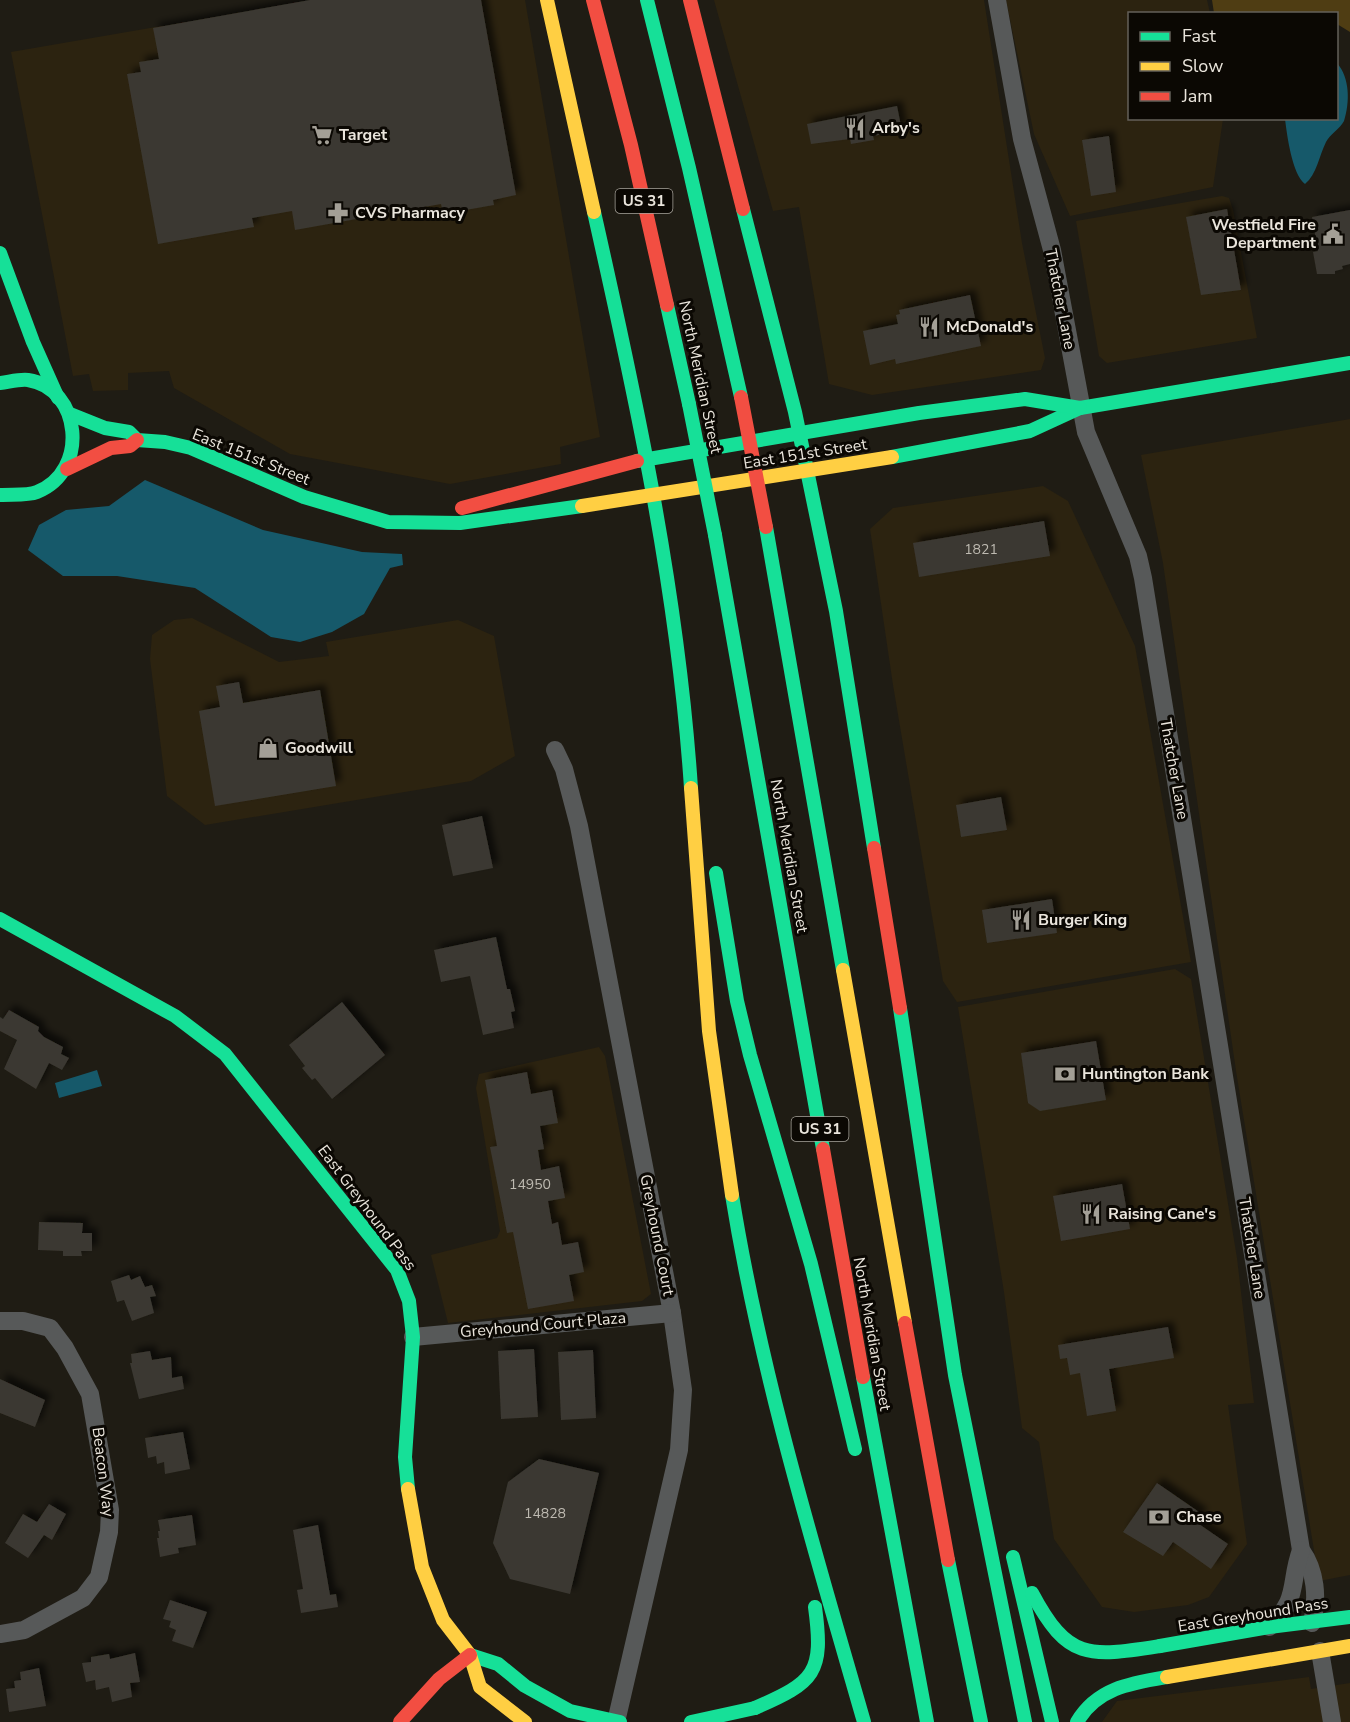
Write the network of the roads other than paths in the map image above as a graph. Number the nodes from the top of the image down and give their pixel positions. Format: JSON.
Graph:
{"nodes":[{"id":1,"x":547,"y":0,"type":"edge"},
{"id":2,"x":593,"y":0,"type":"edge"},
{"id":3,"x":647,"y":0,"type":"edge"},
{"id":4,"x":690,"y":0,"type":"edge"},
{"id":5,"x":997,"y":0,"type":"edge"},
{"id":6,"x":0,"y":253,"type":"edge"},
{"id":7,"x":1350,"y":363,"type":"edge"},
{"id":8,"x":0,"y":383,"type":"edge"},
{"id":9,"x":58,"y":398,"type":"junction"},
{"id":10,"x":1080,"y":408,"type":"junction"},
{"id":11,"x":69,"y":414,"type":"junction"},
{"id":12,"x":800,"y":434,"type":"junction"},
{"id":13,"x":137,"y":440,"type":"junction"},
{"id":14,"x":648,"y":458,"type":"junction"},
{"id":15,"x":67,"y":469,"type":"junction"},
{"id":16,"x":808,"y":472,"type":"junction"},
{"id":17,"x":654,"y":494,"type":"junction"},
{"id":18,"x":0,"y":495,"type":"edge"},
{"id":19,"x":353,"y":511,"type":"junction"},
{"id":20,"x":682,"y":682,"type":"junction"},
{"id":21,"x":555,"y":750,"type":"dead end"},
{"id":22,"x":707,"y":818,"type":"dead end"},
{"id":23,"x":714,"y":862,"type":"dead end"},
{"id":24,"x":0,"y":920,"type":"edge"},
{"id":25,"x":925,"y":1167,"type":"junction"},
{"id":26,"x":672,"y":1313,"type":"junction"},
{"id":27,"x":0,"y":1321,"type":"edge"},
{"id":28,"x":413,"y":1337,"type":"junction"},
{"id":29,"x":966,"y":1349,"type":"dead end"},
{"id":30,"x":859,"y":1464,"type":"dead end"},
{"id":31,"x":794,"y":1478,"type":"junction"},
{"id":32,"x":1009,"y":1542,"type":"dead end"},
{"id":33,"x":879,"y":1543,"type":"dead end"},
{"id":34,"x":1301,"y":1550,"type":"junction"},
{"id":35,"x":1014,"y":1565,"type":"junction"},
{"id":36,"x":1350,"y":1617,"type":"edge"},
{"id":37,"x":1312,"y":1623,"type":"junction"},
{"id":38,"x":1269,"y":1627,"type":"junction"},
{"id":39,"x":0,"y":1634,"type":"edge"},
{"id":40,"x":1350,"y":1646,"type":"edge"},
{"id":41,"x":1320,"y":1651,"type":"junction"},
{"id":42,"x":470,"y":1655,"type":"junction"},
{"id":43,"x":400,"y":1722,"type":"edge"},
{"id":44,"x":525,"y":1722,"type":"edge"},
{"id":45,"x":617,"y":1722,"type":"edge"},
{"id":46,"x":691,"y":1722,"type":"edge"},
{"id":47,"x":864,"y":1722,"type":"edge"},
{"id":48,"x":926,"y":1722,"type":"edge"},
{"id":49,"x":981,"y":1722,"type":"edge"},
{"id":50,"x":1024,"y":1722,"type":"edge"},
{"id":51,"x":1052,"y":1722,"type":"edge"},
{"id":52,"x":1077,"y":1722,"type":"edge"},
{"id":53,"x":1332,"y":1722,"type":"edge"}],
"edges":[{"from":1,"to":14,"type":"main road"},
{"from":2,"to":48,"type":"main road","name":"North Meridian Street","number":"US 31","bridge":true},
{"from":3,"to":49,"type":"main road","name":"North Meridian Street","number":"US 31","bridge":true},
{"from":4,"to":12,"type":"main road"},
{"from":5,"to":10,"type":"street","name":"Thatcher Lane"},
{"from":6,"to":9,"type":"main road"},
{"from":7,"to":10,"type":"main road","name":"East 151st Street"},
{"from":8,"to":9,"type":"main road"},
{"from":9,"to":11,"type":"main road"},
{"from":10,"to":12,"type":"main road","name":"East 151st Street"},
{"from":10,"to":16,"type":"main road","name":"East 151st Street"},
{"from":10,"to":34,"type":"street","name":"Thatcher Lane"},
{"from":11,"to":13,"type":"main road","name":"East 151st Street"},
{"from":11,"to":15,"type":"main road"},
{"from":12,"to":14,"type":"main road","name":"East 151st Street"},
{"from":12,"to":16,"type":"main road"},
{"from":13,"to":15,"type":"main road","name":"East 151st Street"},
{"from":13,"to":19,"type":"main road","name":"East 151st Street"},
{"from":14,"to":17,"type":"main road"},
{"from":14,"to":19,"type":"main road","name":"East 151st Street"},
{"from":15,"to":18,"type":"main road"},
{"from":16,"to":17,"type":"main road","name":"East 151st Street"},
{"from":16,"to":25,"type":"main road"},
{"from":17,"to":19,"type":"main road","name":"East 151st Street"},
{"from":17,"to":20,"type":"main road"},
{"from":20,"to":22,"type":"main road"},
{"from":20,"to":31,"type":"main road"},
{"from":21,"to":26,"type":"street","name":"Greyhound Court"},
{"from":23,"to":30,"type":"main road"},
{"from":24,"to":28,"type":"main road","name":"East Greyhound Pass"},
{"from":25,"to":29,"type":"main road"},
{"from":25,"to":50,"type":"main road"},
{"from":26,"to":28,"type":"street","name":"Greyhound Court Plaza"},
{"from":26,"to":45,"type":"street","name":"Greyhound Court"},
{"from":27,"to":39,"type":"street","name":"Beacon Way"},
{"from":28,"to":42,"type":"main road","name":"East Greyhound Pass"},
{"from":31,"to":46,"type":"main road"},
{"from":31,"to":47,"type":"main road"},
{"from":32,"to":35,"type":"main road"},
{"from":33,"to":48,"type":"main road"},
{"from":34,"to":37,"type":"street","name":"Thatcher Lane"},
{"from":34,"to":38,"type":"street","name":"Thatcher Lane"},
{"from":35,"to":38,"type":"main road","name":"East Greyhound Pass"},
{"from":35,"to":51,"type":"main road"},
{"from":36,"to":37,"type":"main road","name":"East Greyhound Pass"},
{"from":37,"to":38,"type":"main road","name":"East Greyhound Pass"},
{"from":40,"to":41,"type":"main road"},
{"from":41,"to":52,"type":"main road"},
{"from":41,"to":53,"type":"street"},
{"from":42,"to":43,"type":"main road"},
{"from":42,"to":44,"type":"main road","name":"East Greyhound Pass"},
{"from":42,"to":45,"type":"main road"}]}
